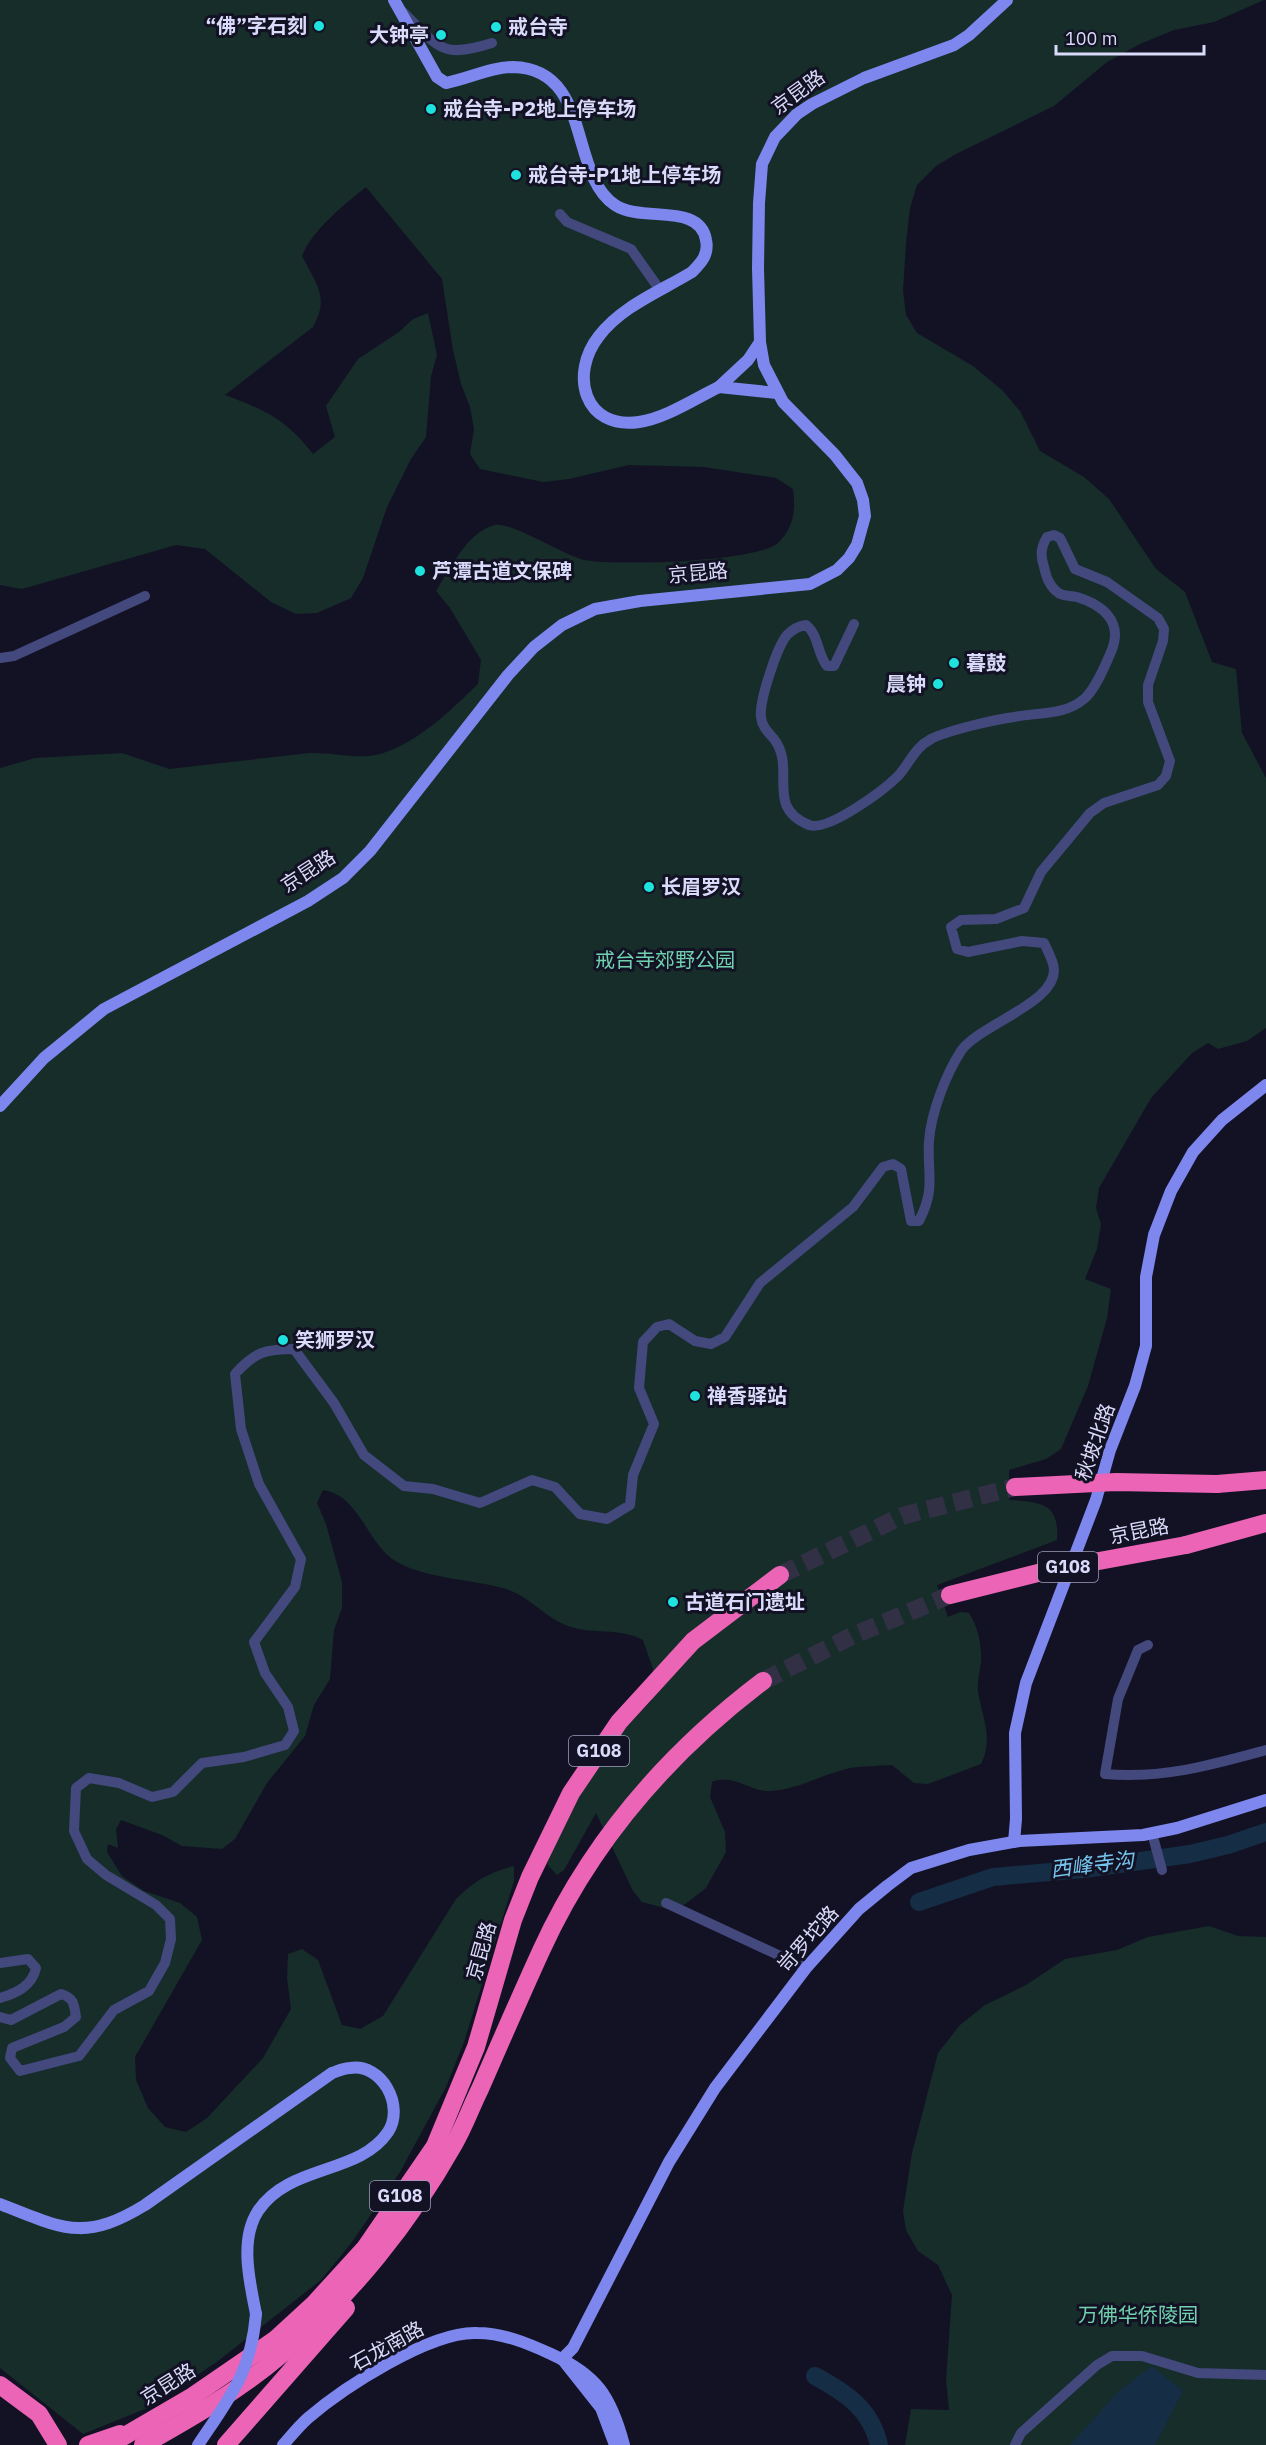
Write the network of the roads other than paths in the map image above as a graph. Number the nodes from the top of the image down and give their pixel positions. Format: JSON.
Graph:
{"nodes":[{"id":1,"x":1007,"y":0,"type":"edge"},
{"id":2,"x":397,"y":4,"type":"edge"},
{"id":3,"x":492,"y":43,"type":"dead end"},
{"id":4,"x":560,"y":213,"type":"dead end"},
{"id":5,"x":660,"y":290,"type":"junction"},
{"id":6,"x":760,"y":342,"type":"junction"},
{"id":7,"x":719,"y":387,"type":"junction"},
{"id":8,"x":777,"y":393,"type":"junction"},
{"id":9,"x":145,"y":596,"type":"dead end"},
{"id":10,"x":854,"y":624,"type":"dead end"},
{"id":11,"x":0,"y":658,"type":"edge"},
{"id":12,"x":1266,"y":1085,"type":"edge"},
{"id":13,"x":0,"y":1106,"type":"edge"},
{"id":14,"x":1266,"y":1480,"type":"edge"},
{"id":15,"x":1016,"y":1487,"type":"tunnel mouth"},
{"id":16,"x":1266,"y":1523,"type":"edge"},
{"id":17,"x":780,"y":1575,"type":"tunnel mouth"},
{"id":18,"x":950,"y":1595,"type":"tunnel mouth"},
{"id":19,"x":1148,"y":1646,"type":"dead end"},
{"id":20,"x":763,"y":1681,"type":"tunnel mouth"},
{"id":21,"x":1266,"y":1750,"type":"edge"},
{"id":22,"x":1266,"y":1800,"type":"edge"},
{"id":23,"x":1152,"y":1833,"type":"junction"},
{"id":24,"x":1014,"y":1842,"type":"junction"},
{"id":25,"x":1161,"y":1868,"type":"dead end"},
{"id":26,"x":666,"y":1903,"type":"dead end"},
{"id":27,"x":0,"y":1963,"type":"edge"},
{"id":28,"x":806,"y":1968,"type":"junction"},
{"id":29,"x":0,"y":1998,"type":"edge"},
{"id":30,"x":0,"y":2017,"type":"edge"},
{"id":31,"x":419,"y":2201,"type":"junction"},
{"id":32,"x":0,"y":2204,"type":"edge"},
{"id":33,"x":562,"y":2359,"type":"junction"},
{"id":34,"x":1266,"y":2375,"type":"edge"},
{"id":35,"x":0,"y":2385,"type":"edge"},
{"id":36,"x":0,"y":2395,"type":"edge"},
{"id":37,"x":145,"y":2425,"type":"junction"},
{"id":38,"x":51,"y":2440,"type":"edge"},
{"id":39,"x":88,"y":2445,"type":"edge"},
{"id":40,"x":109,"y":2445,"type":"edge"},
{"id":41,"x":143,"y":2445,"type":"edge"},
{"id":42,"x":198,"y":2445,"type":"edge"},
{"id":43,"x":226,"y":2445,"type":"edge"},
{"id":44,"x":283,"y":2445,"type":"edge"},
{"id":45,"x":615,"y":2445,"type":"edge"},
{"id":46,"x":624,"y":2445,"type":"edge"},
{"id":47,"x":1015,"y":2445,"type":"edge"}],
"edges":[{"from":1,"to":6,"type":"main road","name":"京昆路"},
{"from":2,"to":3,"type":"street"},
{"from":2,"to":5,"type":"main road"},
{"from":4,"to":5,"type":"street"},
{"from":5,"to":7,"type":"main road"},
{"from":6,"to":7,"type":"main road"},
{"from":6,"to":8,"type":"main road","name":"京昆路"},
{"from":7,"to":8,"type":"main road"},
{"from":8,"to":13,"type":"main road","name":"京昆路"},
{"from":9,"to":11,"type":"street"},
{"from":10,"to":30,"type":"street"},
{"from":12,"to":24,"type":"main road","name":"秋坡北路"},
{"from":14,"to":15,"type":"highway","bridge":true},
{"from":16,"to":18,"type":"highway","name":"京昆路","number":"G108","bridge":true},
{"from":17,"to":37,"type":"highway","name":"京昆路","number":"G108"},
{"from":19,"to":21,"type":"street"},
{"from":20,"to":31,"type":"highway","name":"京昆路","number":"G108"},
{"from":22,"to":23,"type":"main road","name":"岢罗坨路"},
{"from":23,"to":24,"type":"main road","name":"岢罗坨路"},
{"from":23,"to":25,"type":"street"},
{"from":24,"to":28,"type":"main road","name":"岢罗坨路"},
{"from":26,"to":28,"type":"street"},
{"from":27,"to":29,"type":"street"},
{"from":28,"to":33,"type":"main road","name":"岢罗坨路"},
{"from":31,"to":41,"type":"highway","name":"京昆路","number":"G108"},
{"from":31,"to":43,"type":"highway"},
{"from":32,"to":42,"type":"main road","bridge":true},
{"from":33,"to":44,"type":"main road","name":"石龙南路"},
{"from":33,"to":45,"type":"main road","name":"石龙南路"},
{"from":33,"to":46,"type":"main road","name":"石龙南路"},
{"from":34,"to":47,"type":"street"},
{"from":35,"to":38,"type":"highway"},
{"from":36,"to":38,"type":"highway"},
{"from":37,"to":39,"type":"highway"},
{"from":37,"to":40,"type":"highway","name":"京昆路","number":"G108"}]}
